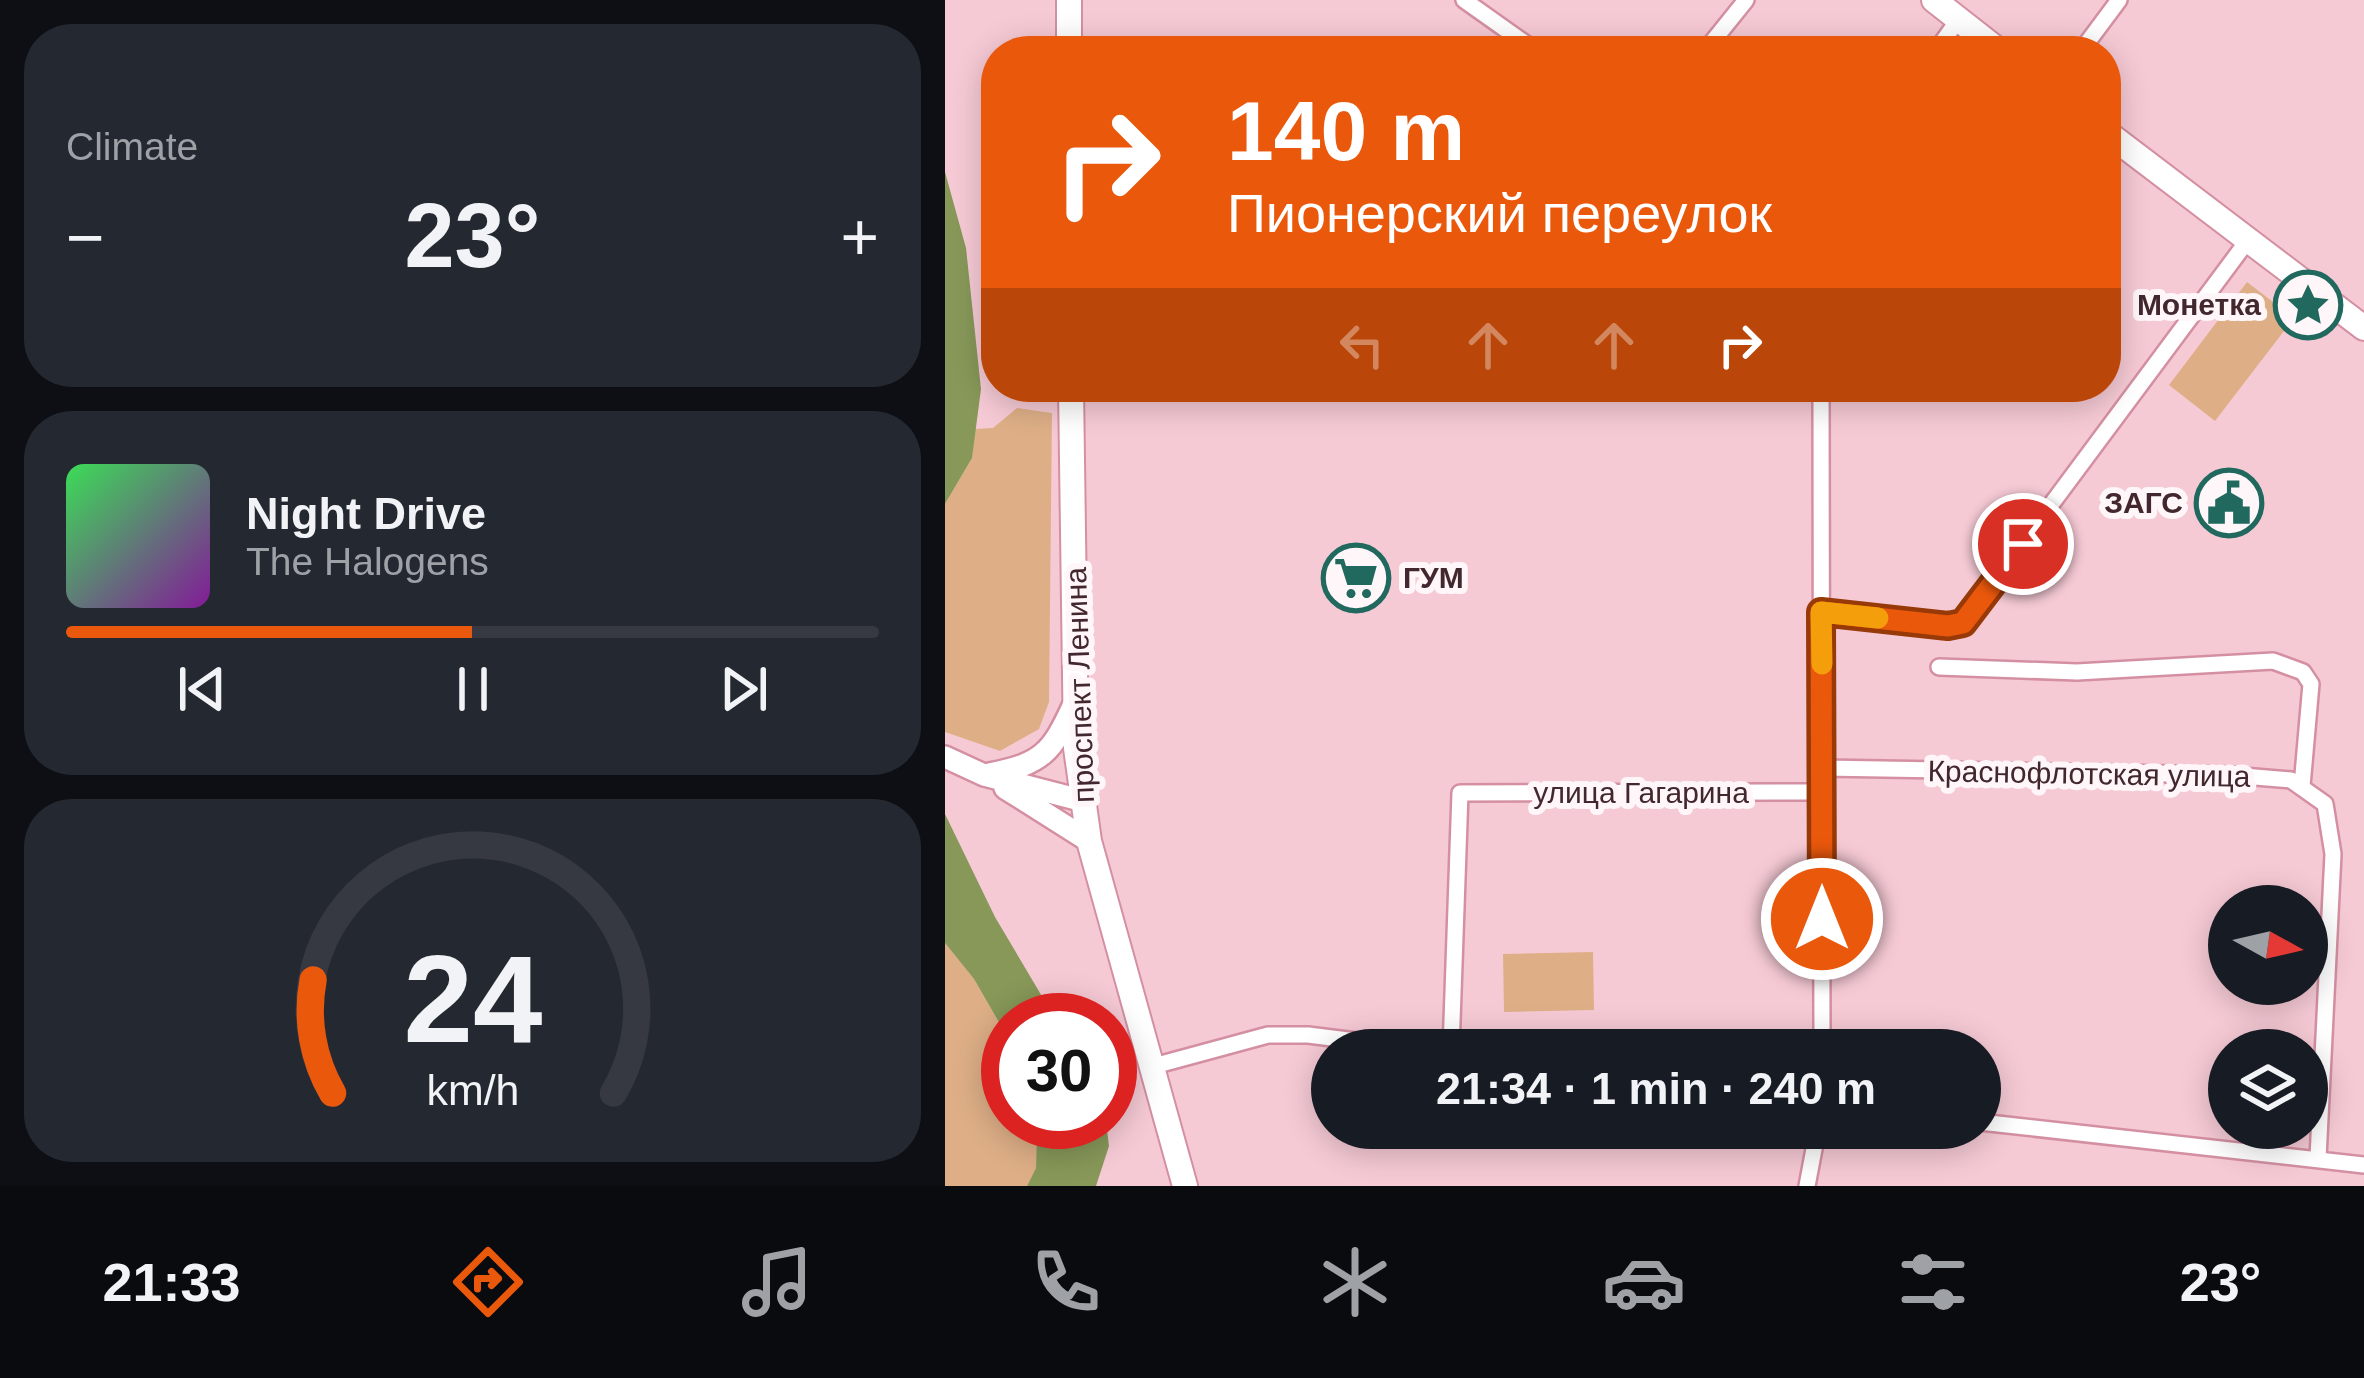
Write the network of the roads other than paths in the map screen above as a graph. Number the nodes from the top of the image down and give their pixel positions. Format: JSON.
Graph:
{"nodes":[{"id":1,"x":1069,"y":0,"type":"edge"},
{"id":2,"x":1464,"y":0,"type":"edge"},
{"id":3,"x":1746,"y":0,"type":"edge"},
{"id":4,"x":1933,"y":0,"type":"edge"},
{"id":5,"x":2119,"y":0,"type":"edge"},
{"id":6,"x":1958,"y":20,"type":"junction"},
{"id":7,"x":1069,"y":36,"type":"edge"},
{"id":8,"x":1515,"y":36,"type":"edge"},
{"id":9,"x":1717,"y":36,"type":"edge"},
{"id":10,"x":1947,"y":36,"type":"edge"},
{"id":11,"x":1979,"y":36,"type":"edge"},
{"id":12,"x":2092,"y":36,"type":"edge"},
{"id":13,"x":2121,"y":143,"type":"edge"},
{"id":14,"x":2248,"y":239,"type":"junction"},
{"id":15,"x":2364,"y":328,"type":"edge"},
{"id":16,"x":1071,"y":402,"type":"edge"},
{"id":17,"x":1821,"y":402,"type":"edge"},
{"id":18,"x":1821,"y":612,"type":"junction"},
{"id":19,"x":1939,"y":667,"type":"dead end"},
{"id":20,"x":1076,"y":698,"type":"junction"},
{"id":21,"x":945,"y":757,"type":"edge"},
{"id":22,"x":1823,"y":768,"type":"junction"},
{"id":23,"x":984,"y":775,"type":"junction"},
{"id":24,"x":2302,"y":786,"type":"junction"},
{"id":25,"x":1823,"y":792,"type":"junction"},
{"id":26,"x":1084,"y":801,"type":"junction"},
{"id":27,"x":1089,"y":841,"type":"junction"},
{"id":28,"x":1452,"y":1029,"type":"edge"},
{"id":29,"x":1822,"y":1029,"type":"edge"},
{"id":30,"x":1311,"y":1035,"type":"edge"},
{"id":31,"x":1150,"y":1066,"type":"junction"},
{"id":32,"x":2001,"y":1124,"type":"edge"},
{"id":33,"x":1815,"y":1149,"type":"edge"},
{"id":34,"x":2318,"y":1158,"type":"junction"},
{"id":35,"x":2364,"y":1165,"type":"edge"},
{"id":36,"x":1185,"y":1186,"type":"edge"},
{"id":37,"x":1807,"y":1186,"type":"edge"}],
"edges":[{"from":1,"to":7,"type":"main road"},
{"from":2,"to":8,"type":"street"},
{"from":3,"to":9,"type":"street"},
{"from":4,"to":6,"type":"main road"},
{"from":5,"to":12,"type":"street"},
{"from":6,"to":10,"type":"street"},
{"from":6,"to":11,"type":"main road"},
{"from":13,"to":14,"type":"main road"},
{"from":14,"to":15,"type":"main road"},
{"from":14,"to":18,"type":"street"},
{"from":16,"to":20,"type":"main road","name":"проспект Ленина"},
{"from":17,"to":18,"type":"street"},
{"from":18,"to":22,"type":"street"},
{"from":19,"to":24,"type":"street"},
{"from":20,"to":23,"type":"main road"},
{"from":20,"to":26,"type":"main road","name":"проспект Ленина"},
{"from":21,"to":23,"type":"main road"},
{"from":22,"to":24,"type":"street","name":"Краснофлотская улица"},
{"from":22,"to":25,"type":"street"},
{"from":23,"to":26,"type":"main road"},
{"from":23,"to":27,"type":"main road"},
{"from":24,"to":34,"type":"street"},
{"from":25,"to":28,"type":"street","name":"улица Гагарина"},
{"from":25,"to":29,"type":"street"},
{"from":26,"to":27,"type":"main road","name":"проспект Ленина"},
{"from":27,"to":31,"type":"main road","name":"проспект Ленина"},
{"from":30,"to":31,"type":"street"},
{"from":31,"to":36,"type":"main road","name":"проспект Ленина"},
{"from":32,"to":34,"type":"street"},
{"from":33,"to":37,"type":"street"},
{"from":34,"to":35,"type":"street"}]}
